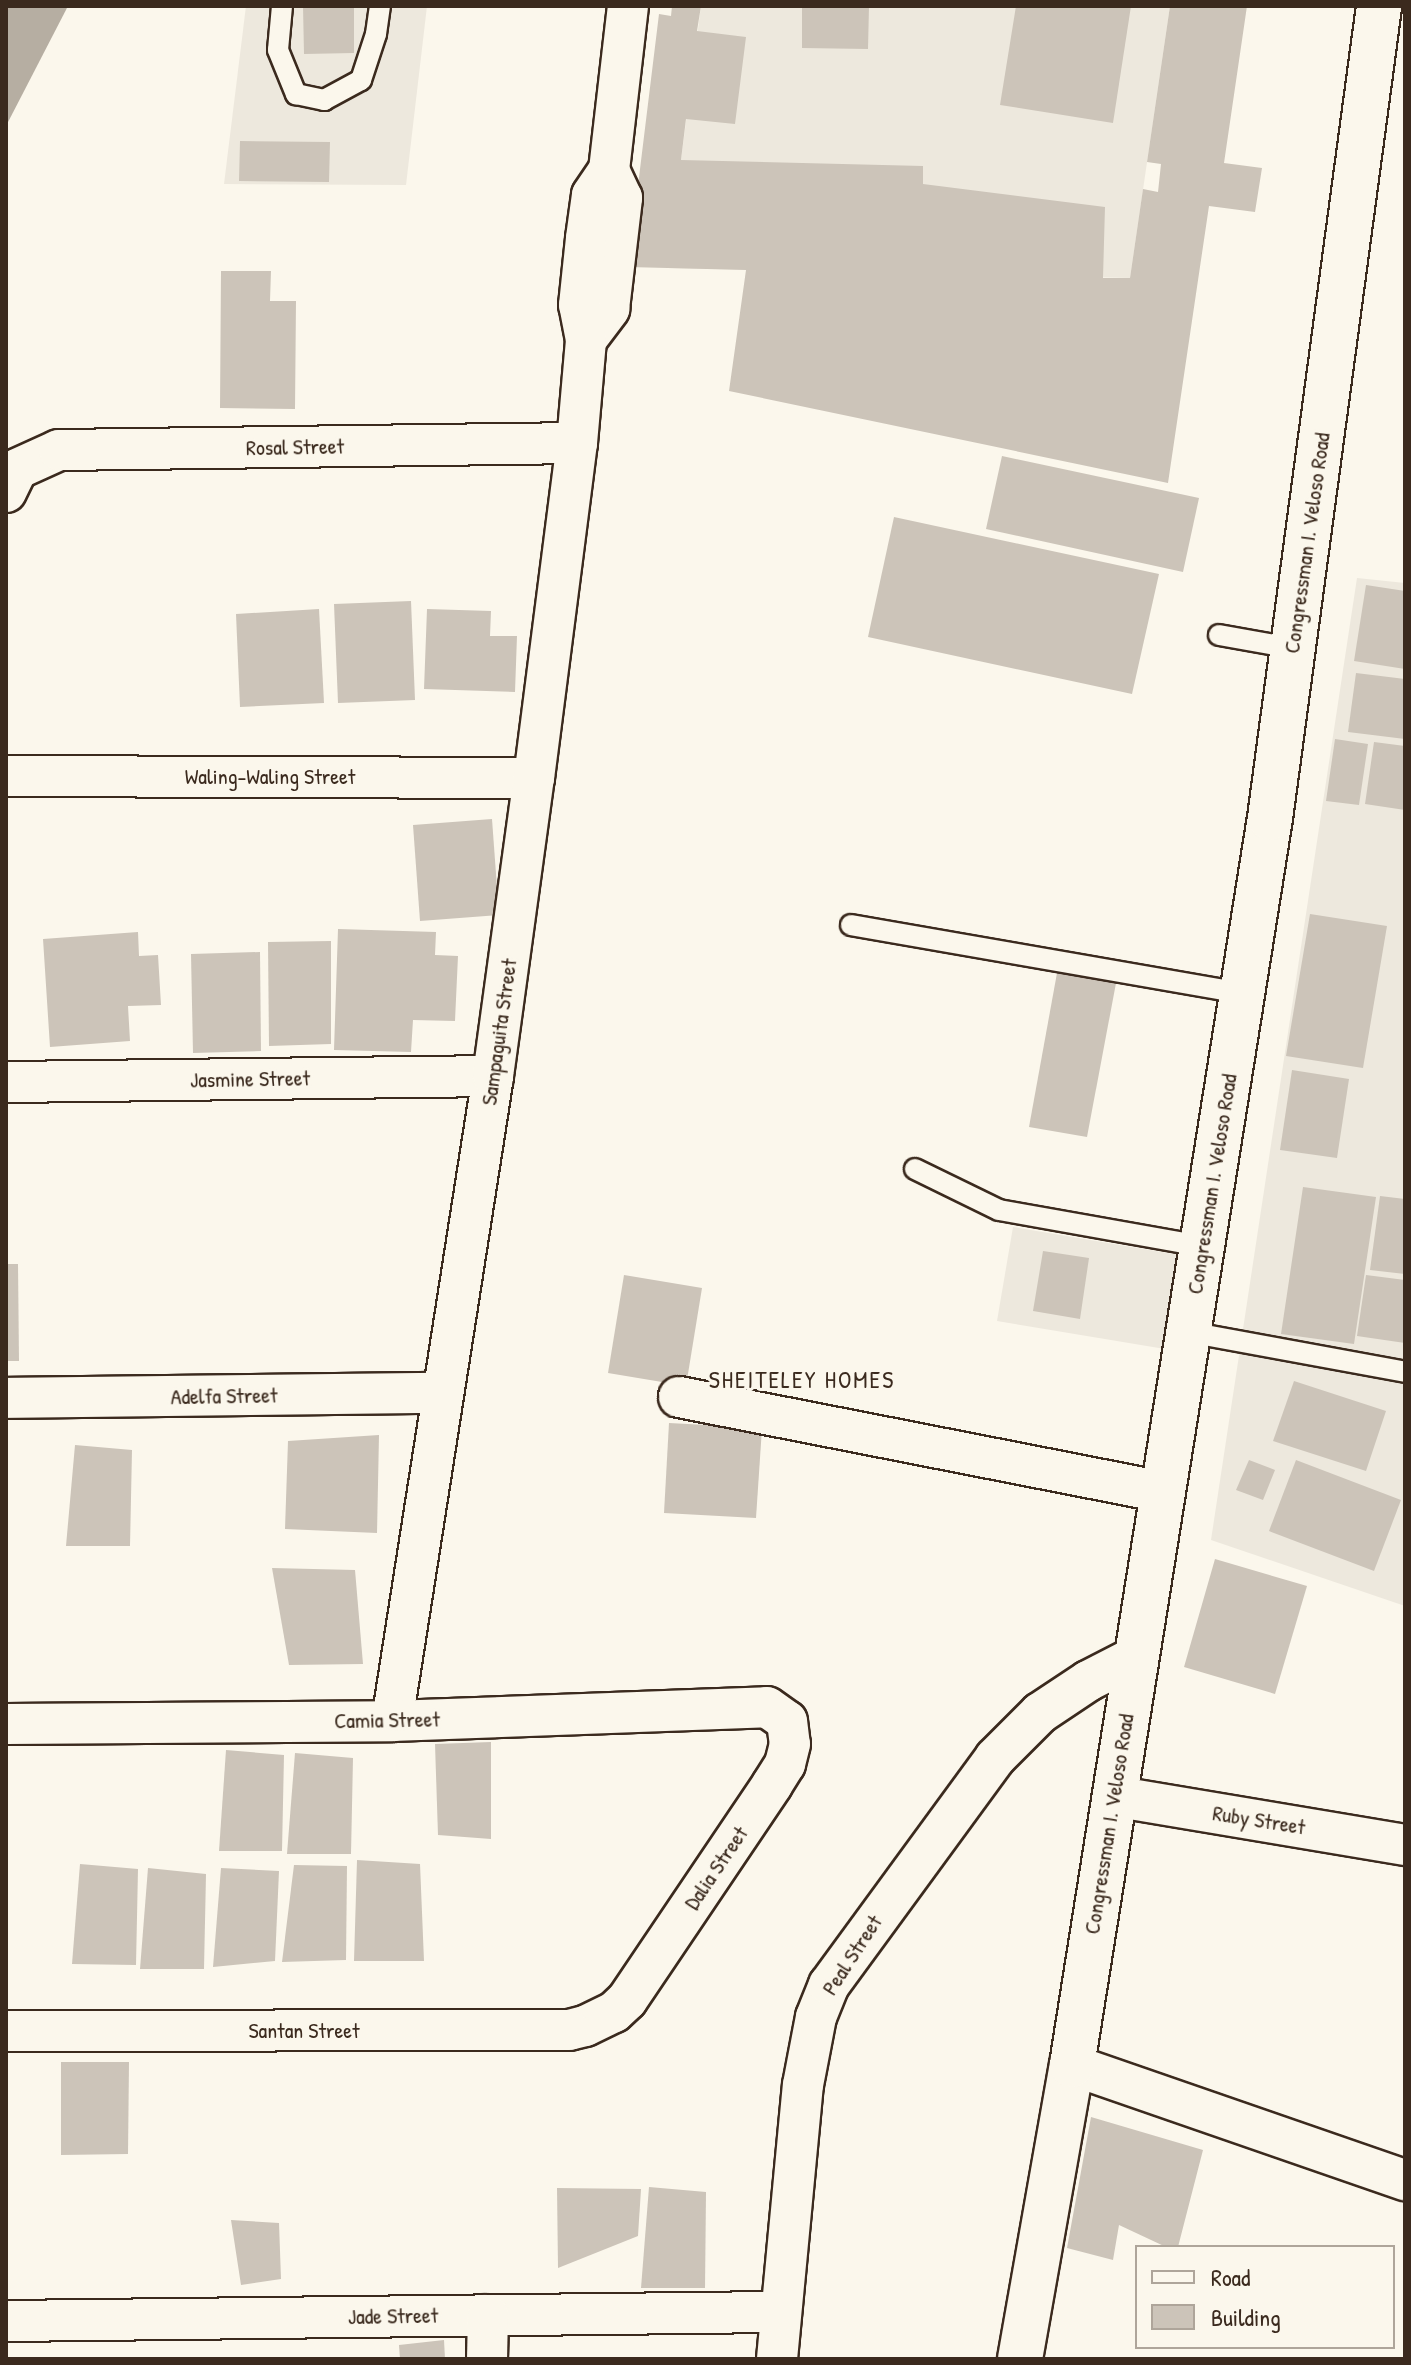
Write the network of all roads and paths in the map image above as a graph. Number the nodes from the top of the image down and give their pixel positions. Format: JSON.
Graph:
{"nodes":[{"id":1,"x":282,"y":6,"type":"edge"},
{"id":2,"x":380,"y":6,"type":"edge"},
{"id":3,"x":628,"y":6,"type":"edge"},
{"id":4,"x":1379,"y":6,"type":"edge"},
{"id":5,"x":577,"y":443,"type":"junction"},
{"id":6,"x":12,"y":480,"type":"edge"},
{"id":7,"x":1219,"y":635,"type":"dead end"},
{"id":8,"x":1292,"y":648,"type":"junction"},
{"id":9,"x":6,"y":776,"type":"edge"},
{"id":10,"x":534,"y":778,"type":"junction"},
{"id":11,"x":851,"y":925,"type":"dead end"},
{"id":12,"x":1242,"y":993,"type":"junction"},
{"id":13,"x":493,"y":1076,"type":"junction"},
{"id":14,"x":6,"y":1082,"type":"edge"},
{"id":15,"x":915,"y":1169,"type":"dead end"},
{"id":16,"x":1202,"y":1246,"type":"junction"},
{"id":17,"x":1188,"y":1332,"type":"junction"},
{"id":18,"x":1405,"y":1372,"type":"edge"},
{"id":19,"x":441,"y":1393,"type":"junction"},
{"id":20,"x":679,"y":1397,"type":"dead end"},
{"id":21,"x":6,"y":1398,"type":"edge"},
{"id":22,"x":1162,"y":1492,"type":"junction"},
{"id":23,"x":1135,"y":1657,"type":"junction"},
{"id":24,"x":767,"y":1707,"type":"joint"},
{"id":25,"x":392,"y":1721,"type":"junction"},
{"id":26,"x":6,"y":1724,"type":"edge"},
{"id":27,"x":1113,"y":1796,"type":"junction"},
{"id":28,"x":1405,"y":1845,"type":"edge"},
{"id":29,"x":601,"y":2020,"type":"joint"},
{"id":30,"x":6,"y":2031,"type":"edge"},
{"id":31,"x":1072,"y":2065,"type":"junction"},
{"id":32,"x":1405,"y":2180,"type":"edge"},
{"id":33,"x":780,"y":2312,"type":"junction"},
{"id":34,"x":488,"y":2315,"type":"junction"},
{"id":35,"x":6,"y":2321,"type":"edge"},
{"id":36,"x":487,"y":2359,"type":"edge"},
{"id":37,"x":777,"y":2359,"type":"edge"},
{"id":38,"x":1020,"y":2359,"type":"edge"}],
"edges":[{"from":1,"to":2,"type":"lane"},
{"from":3,"to":5,"type":"street","name":"Sampaguita Street"},
{"from":4,"to":8,"type":"main road","name":"Congressman I. Veloso Road"},
{"from":5,"to":6,"type":"street","name":"Rosal Street"},
{"from":5,"to":10,"type":"street","name":"Sampaguita Street"},
{"from":7,"to":8,"type":"lane"},
{"from":8,"to":12,"type":"main road","name":"Congressman I. Veloso Road"},
{"from":9,"to":10,"type":"street","name":"Waling-Waling Street"},
{"from":10,"to":13,"type":"street","name":"Sampaguita Street"},
{"from":11,"to":12,"type":"lane"},
{"from":12,"to":16,"type":"main road","name":"Congressman I. Veloso Road"},
{"from":13,"to":14,"type":"street","name":"Jasmine Street"},
{"from":13,"to":19,"type":"street","name":"Sampaguita Street"},
{"from":15,"to":16,"type":"lane"},
{"from":16,"to":17,"type":"main road","name":"Congressman I. Veloso Road"},
{"from":17,"to":18,"type":"lane"},
{"from":17,"to":22,"type":"main road","name":"Congressman I. Veloso Road"},
{"from":19,"to":21,"type":"street","name":"Adelfa Street"},
{"from":19,"to":25,"type":"street","name":"Sampaguita Street"},
{"from":20,"to":22,"type":"street"},
{"from":22,"to":23,"type":"main road","name":"Congressman I. Veloso Road"},
{"from":23,"to":27,"type":"main road","name":"Congressman I. Veloso Road"},
{"from":23,"to":33,"type":"street","name":"Peal Street"},
{"from":24,"to":25,"type":"street","name":"Camia Street"},
{"from":24,"to":29,"type":"street","name":"Dalia Street"},
{"from":25,"to":26,"type":"street","name":"Camia Street"},
{"from":27,"to":28,"type":"street","name":"Ruby Street"},
{"from":27,"to":31,"type":"main road","name":"Congressman I. Veloso Road"},
{"from":29,"to":30,"type":"street","name":"Santan Street"},
{"from":31,"to":32,"type":"street"},
{"from":31,"to":38,"type":"main road","name":"Congressman I. Veloso Road"},
{"from":33,"to":34,"type":"street","name":"Jade Street"},
{"from":33,"to":37,"type":"street","name":"Peal Street"},
{"from":34,"to":35,"type":"street","name":"Jade Street"},
{"from":34,"to":36,"type":"street"}]}
